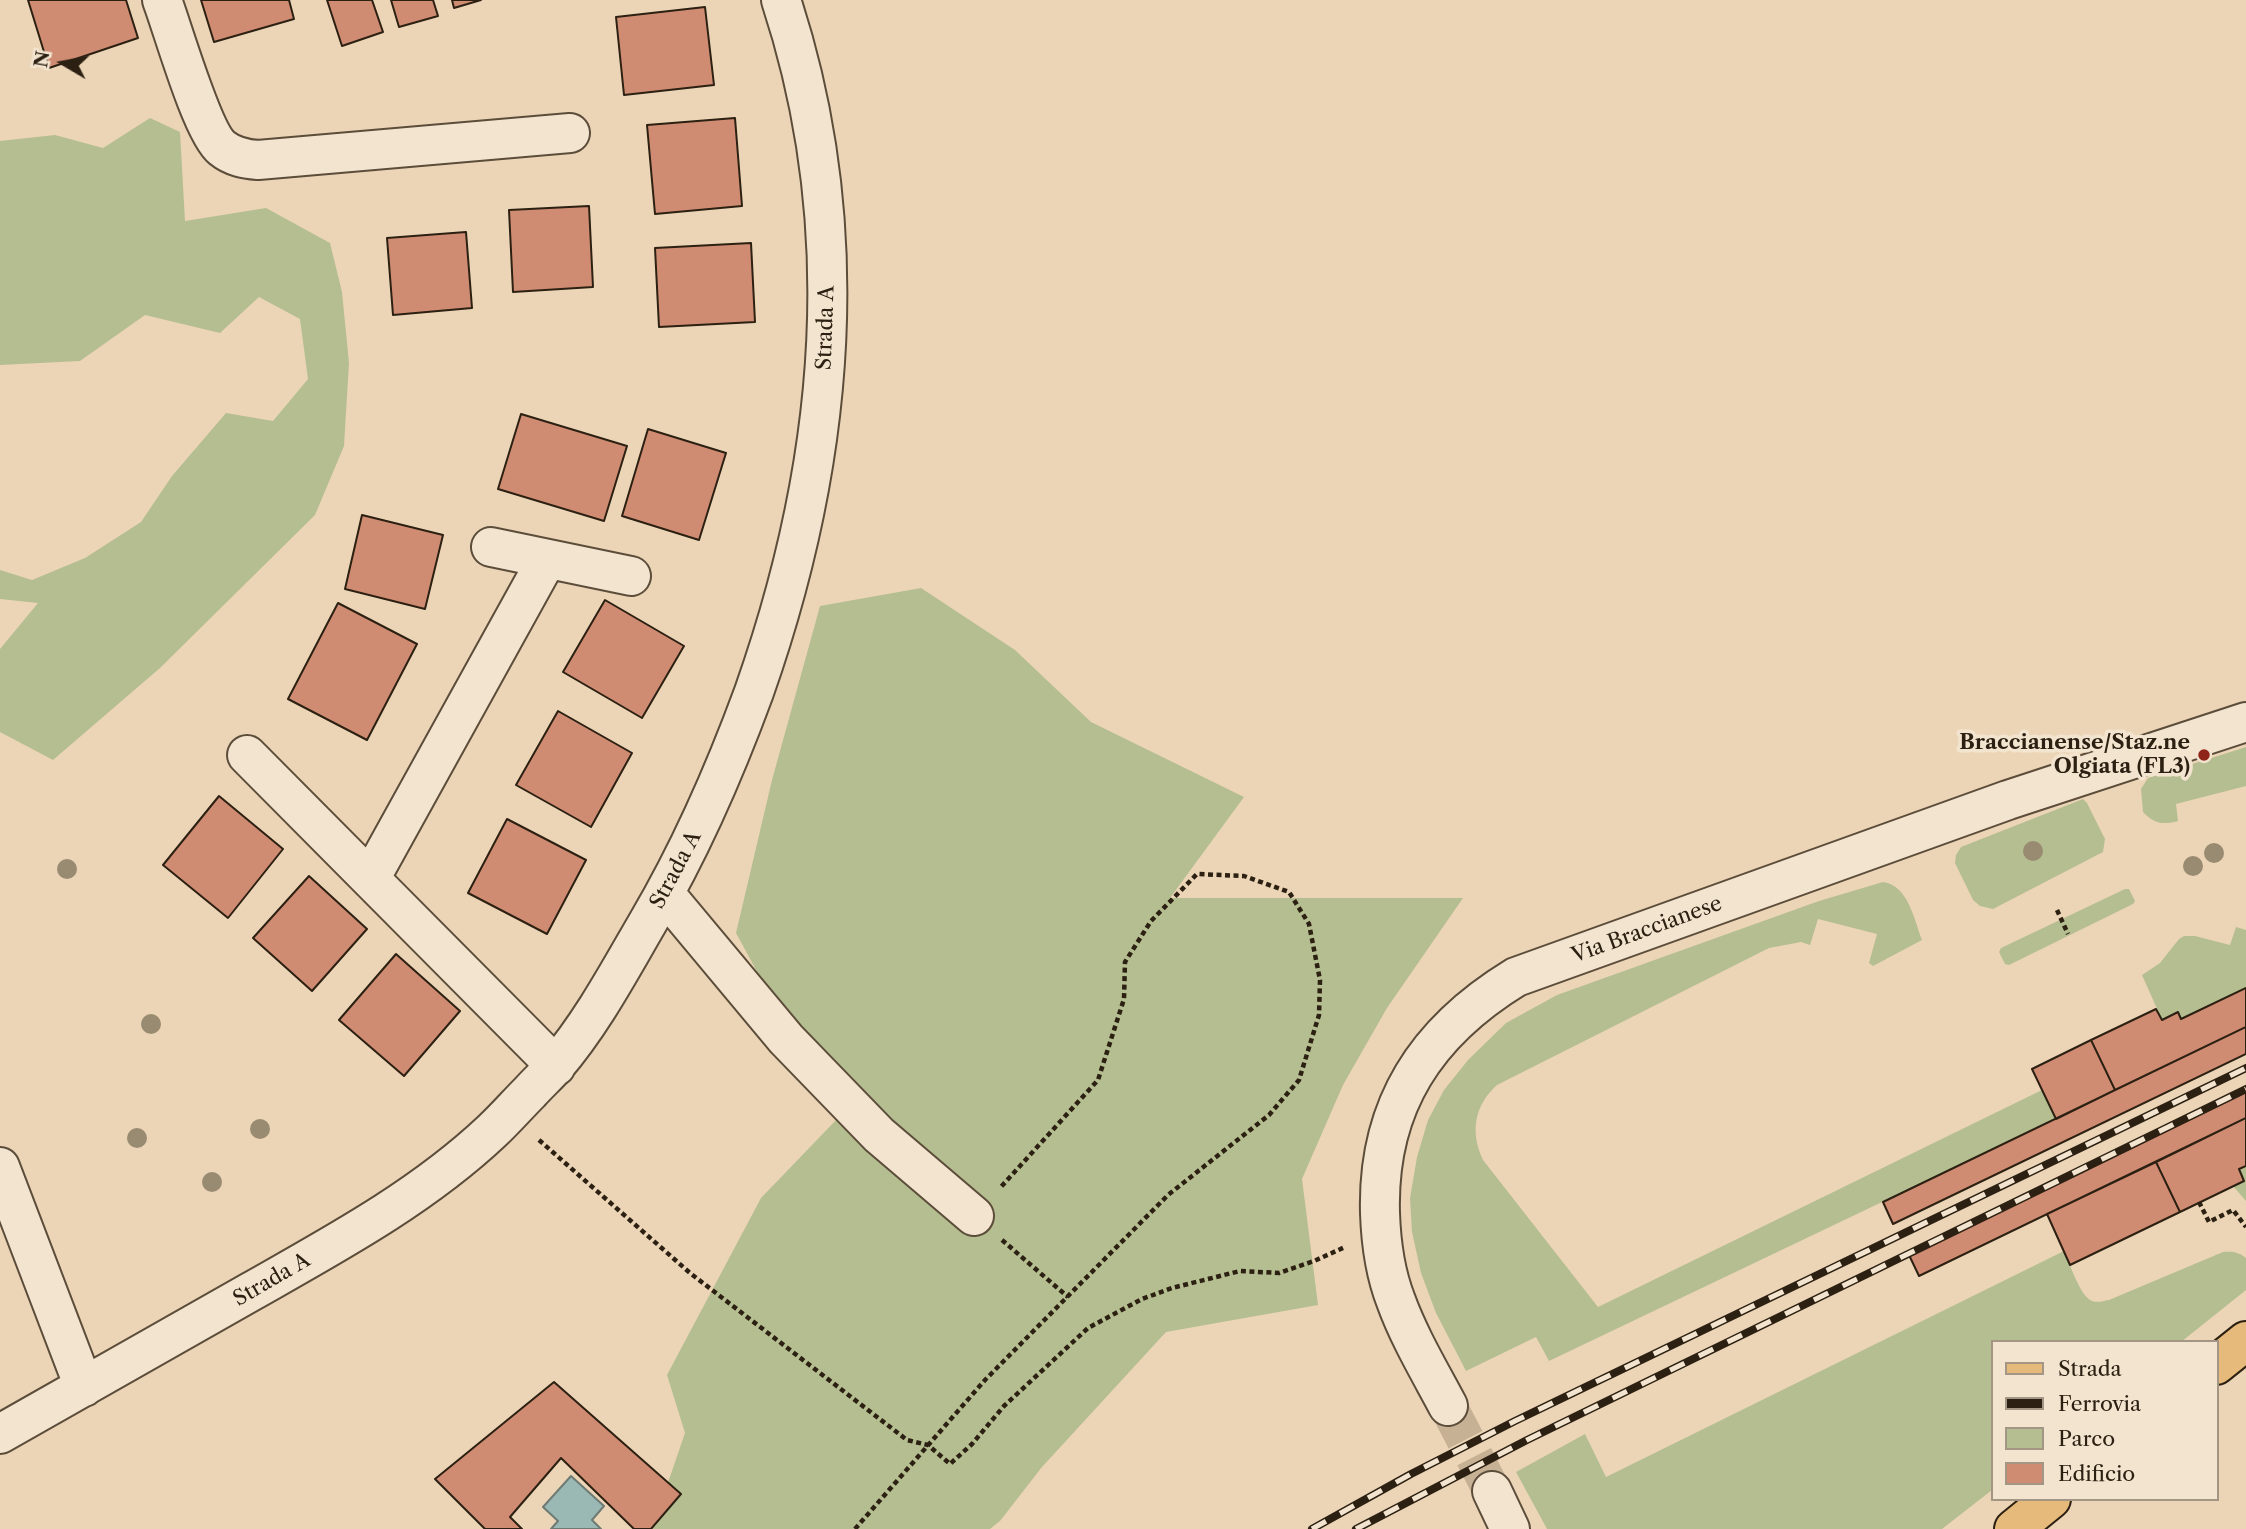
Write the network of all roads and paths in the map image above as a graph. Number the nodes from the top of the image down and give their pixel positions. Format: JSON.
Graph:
{"nodes":[{"id":1,"x":162,"y":0,"type":"edge"},
{"id":2,"x":781,"y":0,"type":"edge"},
{"id":3,"x":570,"y":133,"type":"dead end"},
{"id":4,"x":491,"y":547,"type":"dead end"},
{"id":5,"x":547,"y":559,"type":"junction"},
{"id":6,"x":631,"y":576,"type":"dead end"},
{"id":7,"x":2246,"y":722,"type":"edge"},
{"id":8,"x":247,"y":755,"type":"dead end"},
{"id":9,"x":370,"y":879,"type":"junction"},
{"id":10,"x":665,"y":894,"type":"junction"},
{"id":11,"x":2057,"y":910,"type":"dead end"},
{"id":12,"x":2068,"y":934,"type":"dead end"},
{"id":13,"x":556,"y":1066,"type":"junction"},
{"id":14,"x":509,"y":1114,"type":"junction"},
{"id":15,"x":0,"y":1167,"type":"edge"},
{"id":16,"x":2199,"y":1202,"type":"dead end"},
{"id":17,"x":974,"y":1216,"type":"junction"},
{"id":18,"x":2246,"y":1227,"type":"edge"},
{"id":19,"x":1380,"y":1230,"type":"junction"},
{"id":20,"x":1068,"y":1297,"type":"junction"},
{"id":21,"x":2246,"y":1341,"type":"edge"},
{"id":22,"x":2218,"y":1363,"type":"edge"},
{"id":23,"x":83,"y":1387,"type":"junction"},
{"id":24,"x":1448,"y":1406,"type":"tunnel mouth"},
{"id":25,"x":0,"y":1434,"type":"edge"},
{"id":26,"x":928,"y":1445,"type":"junction"},
{"id":27,"x":1492,"y":1491,"type":"tunnel mouth"},
{"id":28,"x":2049,"y":1501,"type":"edge"},
{"id":29,"x":855,"y":1529,"type":"edge"},
{"id":30,"x":1510,"y":1529,"type":"edge"},
{"id":31,"x":2014,"y":1529,"type":"edge"}],
"edges":[{"from":1,"to":3,"type":"street"},
{"from":2,"to":10,"type":"street","name":"Strada A"},
{"from":4,"to":5,"type":"street"},
{"from":5,"to":6,"type":"street"},
{"from":5,"to":9,"type":"street"},
{"from":7,"to":19,"type":"street","name":"Via Braccianese"},
{"from":8,"to":9,"type":"street"},
{"from":9,"to":13,"type":"street"},
{"from":10,"to":13,"type":"street","name":"Strada A"},
{"from":10,"to":17,"type":"street"},
{"from":11,"to":12,"type":"path"},
{"from":13,"to":14,"type":"street","name":"Strada A"},
{"from":14,"to":23,"type":"street","name":"Strada A"},
{"from":14,"to":26,"type":"path"},
{"from":15,"to":23,"type":"street"},
{"from":16,"to":18,"type":"path"},
{"from":17,"to":20,"type":"path"},
{"from":17,"to":20,"type":"path"},
{"from":19,"to":24,"type":"street","name":"Via Braccianese"},
{"from":19,"to":26,"type":"path"},
{"from":20,"to":26,"type":"path"},
{"from":21,"to":22,"type":"main road"},
{"from":23,"to":25,"type":"street","name":"Strada A"},
{"from":26,"to":29,"type":"path"},
{"from":27,"to":30,"type":"street"},
{"from":28,"to":31,"type":"main road"}]}
